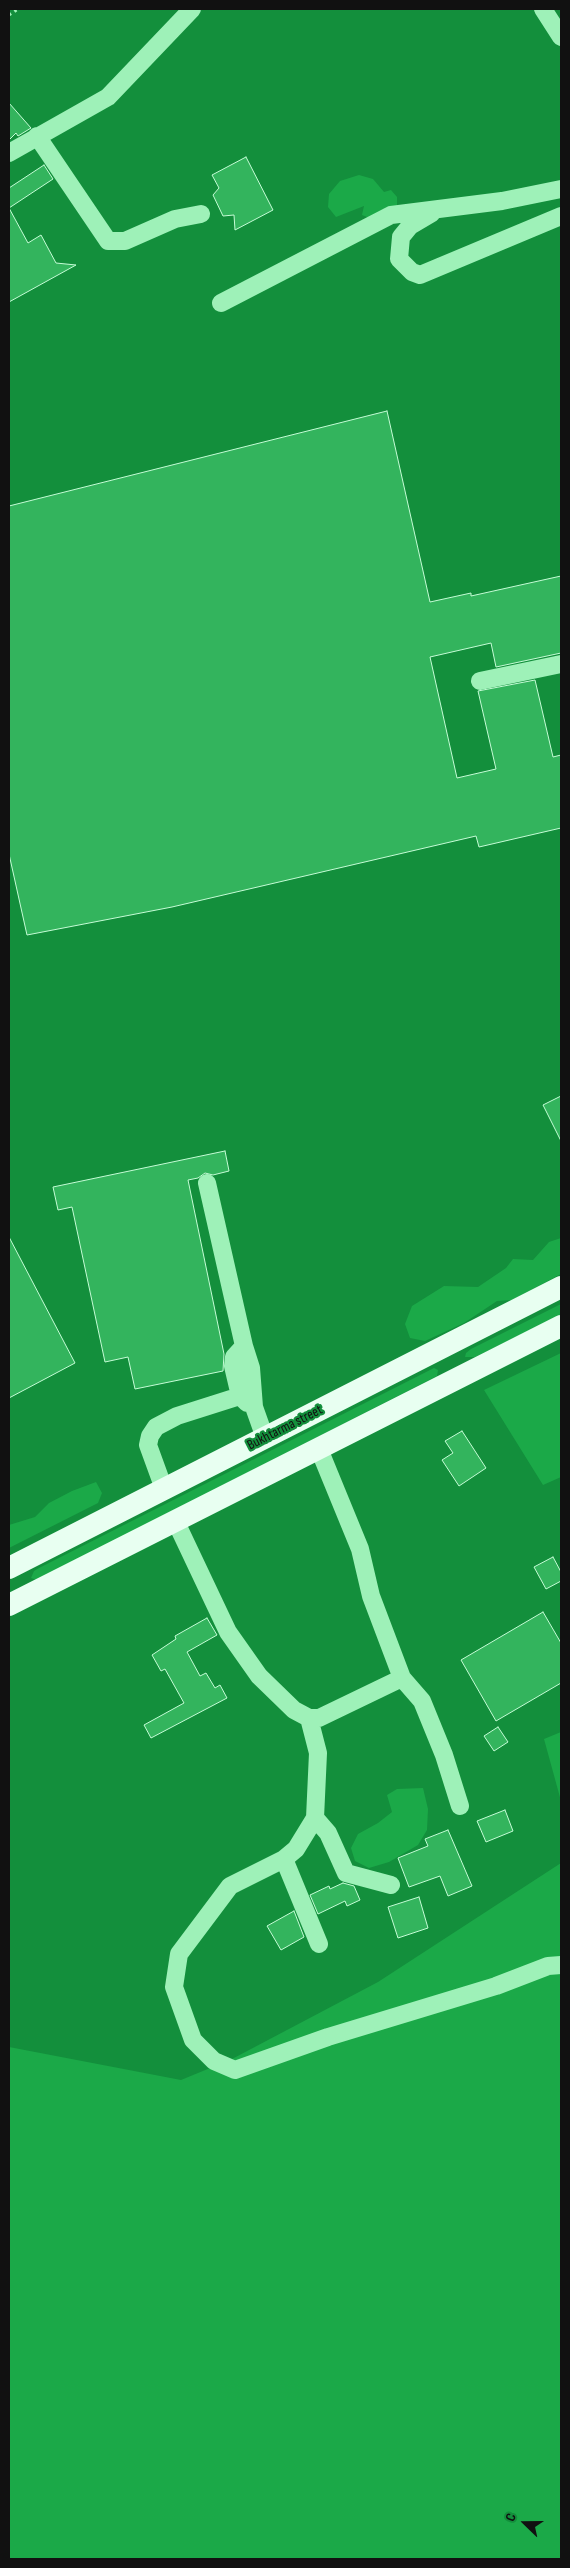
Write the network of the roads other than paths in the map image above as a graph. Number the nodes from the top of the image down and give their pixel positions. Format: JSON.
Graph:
{"nodes":[{"id":1,"x":192,"y":9,"type":"edge"},
{"id":2,"x":543,"y":9,"type":"edge"},
{"id":3,"x":561,"y":37,"type":"edge"},
{"id":4,"x":37,"y":136,"type":"junction"},
{"id":5,"x":9,"y":152,"type":"edge"},
{"id":6,"x":561,"y":188,"type":"edge"},
{"id":7,"x":433,"y":210,"type":"junction"},
{"id":8,"x":201,"y":214,"type":"dead end"},
{"id":9,"x":561,"y":216,"type":"edge"},
{"id":10,"x":221,"y":303,"type":"dead end"},
{"id":11,"x":561,"y":664,"type":"edge"},
{"id":12,"x":480,"y":681,"type":"dead end"},
{"id":13,"x":207,"y":1183,"type":"dead end"},
{"id":14,"x":561,"y":1287,"type":"edge"},
{"id":15,"x":561,"y":1326,"type":"edge"},
{"id":16,"x":244,"y":1346,"type":"junction"},
{"id":17,"x":440,"y":1349,"type":"junction"},
{"id":18,"x":454,"y":1379,"type":"junction"},
{"id":19,"x":240,"y":1396,"type":"junction"},
{"id":20,"x":254,"y":1407,"type":"junction"},
{"id":21,"x":265,"y":1438,"type":"junction"},
{"id":22,"x":318,"y":1449,"type":"junction"},
{"id":23,"x":164,"y":1489,"type":"junction"},
{"id":24,"x":175,"y":1520,"type":"junction"},
{"id":25,"x":11,"y":1567,"type":"edge"},
{"id":26,"x":17,"y":1601,"type":"edge"},
{"id":27,"x":402,"y":1678,"type":"junction"},
{"id":28,"x":309,"y":1718,"type":"junction"},
{"id":29,"x":460,"y":1806,"type":"dead end"},
{"id":30,"x":315,"y":1818,"type":"junction"},
{"id":31,"x":284,"y":1859,"type":"junction"},
{"id":32,"x":391,"y":1885,"type":"dead end"},
{"id":33,"x":319,"y":1944,"type":"dead end"},
{"id":34,"x":561,"y":1965,"type":"edge"}],
"edges":[{"from":1,"to":4,"type":"street"},
{"from":2,"to":3,"type":"street"},
{"from":4,"to":5,"type":"street"},
{"from":4,"to":8,"type":"street"},
{"from":6,"to":7,"type":"street"},
{"from":7,"to":9,"type":"street"},
{"from":7,"to":10,"type":"street"},
{"from":11,"to":12,"type":"street"},
{"from":13,"to":16,"type":"street"},
{"from":14,"to":17,"type":"main road","name":"Bukhtarma street"},
{"from":15,"to":18,"type":"main road"},
{"from":16,"to":19,"type":"street"},
{"from":16,"to":20,"type":"street"},
{"from":17,"to":18,"type":"main road"},
{"from":17,"to":21,"type":"main road","name":"Bukhtarma street"},
{"from":18,"to":22,"type":"main road"},
{"from":19,"to":20,"type":"street"},
{"from":19,"to":23,"type":"street"},
{"from":20,"to":21,"type":"street"},
{"from":21,"to":23,"type":"main road","name":"Bukhtarma street"},
{"from":22,"to":24,"type":"main road"},
{"from":22,"to":27,"type":"street"},
{"from":23,"to":25,"type":"main road","name":"Bukhtarma street"},
{"from":24,"to":26,"type":"main road"},
{"from":24,"to":28,"type":"street"},
{"from":25,"to":26,"type":"main road"},
{"from":27,"to":28,"type":"street"},
{"from":27,"to":29,"type":"street"},
{"from":28,"to":30,"type":"street"},
{"from":30,"to":31,"type":"street"},
{"from":30,"to":32,"type":"street"},
{"from":31,"to":33,"type":"street"},
{"from":31,"to":34,"type":"street"}]}
